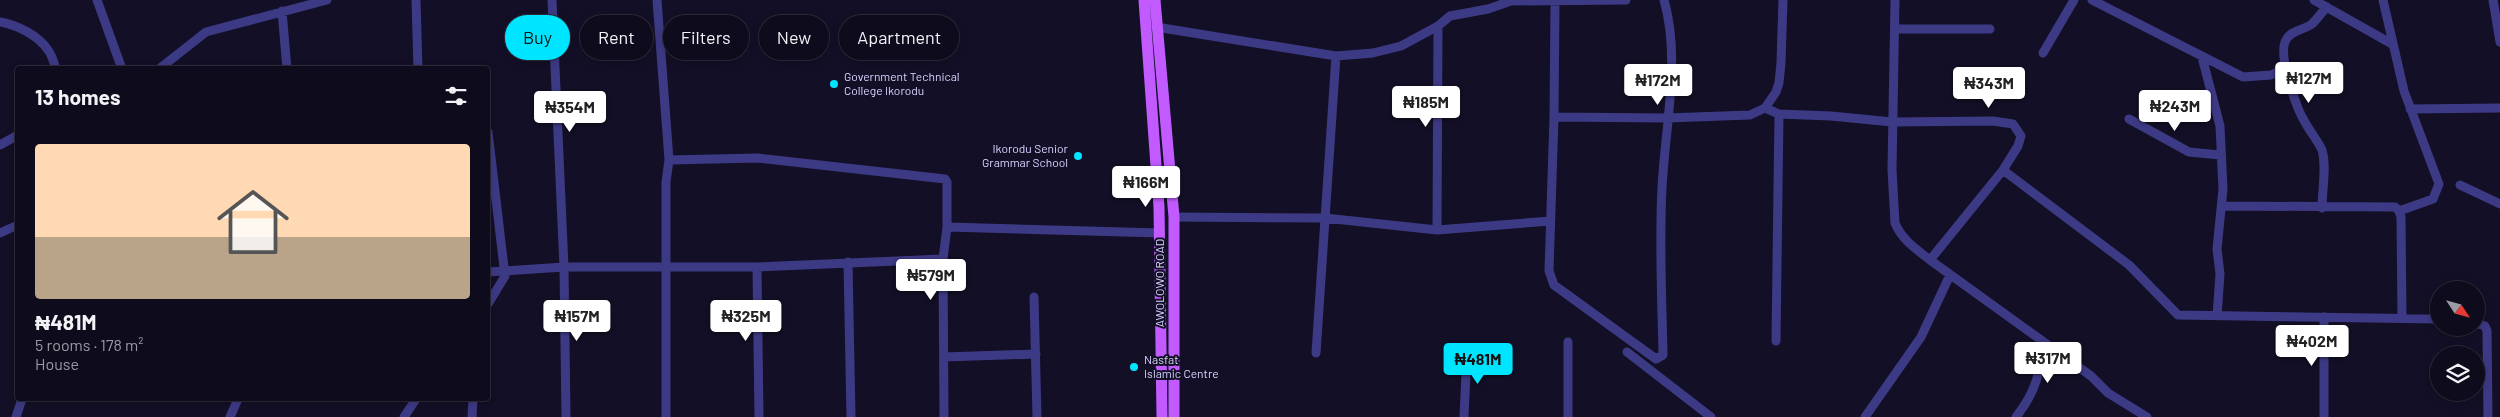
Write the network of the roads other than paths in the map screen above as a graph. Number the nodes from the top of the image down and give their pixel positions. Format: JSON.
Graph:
{"nodes":[{"id":1,"x":97,"y":0,"type":"edge"},
{"id":2,"x":327,"y":0,"type":"edge"},
{"id":3,"x":416,"y":0,"type":"edge"},
{"id":4,"x":552,"y":0,"type":"edge"},
{"id":5,"x":657,"y":0,"type":"edge"},
{"id":6,"x":1144,"y":0,"type":"edge"},
{"id":7,"x":1155,"y":0,"type":"edge"},
{"id":8,"x":1626,"y":0,"type":"edge"},
{"id":9,"x":1664,"y":0,"type":"edge"},
{"id":10,"x":1783,"y":0,"type":"edge"},
{"id":11,"x":1895,"y":0,"type":"edge"},
{"id":12,"x":2074,"y":0,"type":"edge"},
{"id":13,"x":2092,"y":0,"type":"edge"},
{"id":14,"x":2314,"y":0,"type":"edge"},
{"id":15,"x":2383,"y":0,"type":"edge"},
{"id":16,"x":2493,"y":0,"type":"edge"},
{"id":17,"x":1555,"y":2,"type":"junction"},
{"id":18,"x":2327,"y":6,"type":"junction"},
{"id":19,"x":286,"y":7,"type":"edge"},
{"id":20,"x":0,"y":22,"type":"edge"},
{"id":21,"x":1438,"y":26,"type":"junction"},
{"id":22,"x":1156,"y":27,"type":"junction"},
{"id":23,"x":1896,"y":29,"type":"junction"},
{"id":24,"x":1990,"y":29,"type":"dead end"},
{"id":25,"x":2500,"y":42,"type":"edge"},
{"id":26,"x":2392,"y":44,"type":"junction"},
{"id":27,"x":2043,"y":53,"type":"dead end"},
{"id":28,"x":1336,"y":56,"type":"junction"},
{"id":29,"x":2202,"y":57,"type":"junction"},
{"id":30,"x":55,"y":66,"type":"edge"},
{"id":31,"x":121,"y":66,"type":"edge"},
{"id":32,"x":163,"y":66,"type":"edge"},
{"id":33,"x":287,"y":66,"type":"edge"},
{"id":34,"x":418,"y":66,"type":"edge"},
{"id":35,"x":2286,"y":68,"type":"junction"},
{"id":36,"x":1765,"y":108,"type":"junction"},
{"id":37,"x":2500,"y":108,"type":"edge"},
{"id":38,"x":2410,"y":109,"type":"junction"},
{"id":39,"x":1780,"y":114,"type":"junction"},
{"id":40,"x":1554,"y":117,"type":"junction"},
{"id":41,"x":1667,"y":118,"type":"junction"},
{"id":42,"x":2129,"y":119,"type":"dead end"},
{"id":43,"x":1892,"y":122,"type":"junction"},
{"id":44,"x":15,"y":137,"type":"edge"},
{"id":45,"x":0,"y":145,"type":"edge"},
{"id":46,"x":490,"y":149,"type":"edge"},
{"id":47,"x":2220,"y":155,"type":"junction"},
{"id":48,"x":668,"y":160,"type":"junction"},
{"id":49,"x":2003,"y":170,"type":"junction"},
{"id":50,"x":2460,"y":185,"type":"dead end"},
{"id":51,"x":2500,"y":204,"type":"edge"},
{"id":52,"x":2222,"y":206,"type":"junction"},
{"id":53,"x":2322,"y":208,"type":"junction"},
{"id":54,"x":2399,"y":210,"type":"junction"},
{"id":55,"x":1174,"y":217,"type":"junction"},
{"id":56,"x":1325,"y":218,"type":"junction"},
{"id":57,"x":1550,"y":222,"type":"junction"},
{"id":58,"x":15,"y":226,"type":"edge"},
{"id":59,"x":947,"y":227,"type":"junction"},
{"id":60,"x":1437,"y":230,"type":"junction"},
{"id":61,"x":0,"y":233,"type":"edge"},
{"id":62,"x":1160,"y":233,"type":"junction"},
{"id":63,"x":943,"y":259,"type":"junction"},
{"id":64,"x":1930,"y":260,"type":"junction"},
{"id":65,"x":848,"y":262,"type":"junction"},
{"id":66,"x":564,"y":267,"type":"junction"},
{"id":67,"x":665,"y":267,"type":"junction"},
{"id":68,"x":757,"y":267,"type":"junction"},
{"id":69,"x":504,"y":271,"type":"junction"},
{"id":70,"x":490,"y":272,"type":"edge"},
{"id":71,"x":1950,"y":275,"type":"junction"},
{"id":72,"x":1034,"y":297,"type":"dead end"},
{"id":73,"x":490,"y":301,"type":"edge"},
{"id":74,"x":2217,"y":316,"type":"junction"},
{"id":75,"x":2324,"y":317,"type":"junction"},
{"id":76,"x":2402,"y":318,"type":"junction"},
{"id":77,"x":2430,"y":319,"type":"edge"},
{"id":78,"x":2485,"y":326,"type":"edge"},
{"id":79,"x":2040,"y":339,"type":"junction"},
{"id":80,"x":1776,"y":340,"type":"dead end"},
{"id":81,"x":1568,"y":342,"type":"dead end"},
{"id":82,"x":1467,"y":352,"type":"dead end"},
{"id":83,"x":1627,"y":352,"type":"dead end"},
{"id":84,"x":1316,"y":353,"type":"dead end"},
{"id":85,"x":1036,"y":354,"type":"junction"},
{"id":86,"x":944,"y":357,"type":"junction"},
{"id":87,"x":21,"y":401,"type":"edge"},
{"id":88,"x":237,"y":401,"type":"edge"},
{"id":89,"x":415,"y":401,"type":"edge"},
{"id":90,"x":473,"y":401,"type":"edge"},
{"id":91,"x":16,"y":417,"type":"edge"},
{"id":92,"x":230,"y":417,"type":"edge"},
{"id":93,"x":404,"y":417,"type":"edge"},
{"id":94,"x":472,"y":417,"type":"edge"},
{"id":95,"x":566,"y":417,"type":"edge"},
{"id":96,"x":666,"y":417,"type":"edge"},
{"id":97,"x":759,"y":417,"type":"edge"},
{"id":98,"x":851,"y":417,"type":"edge"},
{"id":99,"x":944,"y":417,"type":"edge"},
{"id":100,"x":1037,"y":417,"type":"edge"},
{"id":101,"x":1162,"y":417,"type":"edge"},
{"id":102,"x":1174,"y":417,"type":"edge"},
{"id":103,"x":1464,"y":417,"type":"edge"},
{"id":104,"x":1568,"y":417,"type":"edge"},
{"id":105,"x":1711,"y":417,"type":"edge"},
{"id":106,"x":1864,"y":417,"type":"edge"},
{"id":107,"x":2016,"y":417,"type":"edge"},
{"id":108,"x":2147,"y":417,"type":"edge"},
{"id":109,"x":2324,"y":417,"type":"edge"},
{"id":110,"x":2488,"y":417,"type":"edge"}],
"edges":[{"from":1,"to":31,"type":"street"},
{"from":2,"to":19,"type":"street"},
{"from":3,"to":34,"type":"street"},
{"from":4,"to":66,"type":"street"},
{"from":5,"to":48,"type":"street"},
{"from":6,"to":62,"type":"main road","name":"AWOLOWO ROAD"},
{"from":7,"to":22,"type":"main road","name":"AWOLOWO ROAD"},
{"from":8,"to":17,"type":"street"},
{"from":9,"to":41,"type":"street"},
{"from":10,"to":36,"type":"street"},
{"from":11,"to":23,"type":"street"},
{"from":12,"to":27,"type":"street"},
{"from":13,"to":29,"type":"street"},
{"from":14,"to":18,"type":"street"},
{"from":15,"to":26,"type":"street"},
{"from":16,"to":25,"type":"street"},
{"from":17,"to":21,"type":"street"},
{"from":17,"to":40,"type":"street"},
{"from":18,"to":26,"type":"street"},
{"from":18,"to":35,"type":"street"},
{"from":19,"to":32,"type":"street"},
{"from":19,"to":33,"type":"street"},
{"from":20,"to":30,"type":"street"},
{"from":21,"to":28,"type":"street"},
{"from":21,"to":60,"type":"street"},
{"from":22,"to":28,"type":"street"},
{"from":22,"to":55,"type":"main road","name":"AWOLOWO ROAD"},
{"from":23,"to":24,"type":"street"},
{"from":23,"to":43,"type":"street"},
{"from":26,"to":38,"type":"street"},
{"from":28,"to":56,"type":"street"},
{"from":29,"to":35,"type":"street"},
{"from":29,"to":47,"type":"street"},
{"from":35,"to":53,"type":"street"},
{"from":36,"to":39,"type":"street"},
{"from":36,"to":41,"type":"street"},
{"from":37,"to":38,"type":"street"},
{"from":38,"to":54,"type":"street"},
{"from":39,"to":43,"type":"street"},
{"from":39,"to":80,"type":"street"},
{"from":40,"to":41,"type":"street"},
{"from":40,"to":57,"type":"street"},
{"from":41,"to":57,"type":"street"},
{"from":42,"to":47,"type":"street"},
{"from":43,"to":49,"type":"street"},
{"from":43,"to":64,"type":"street"},
{"from":44,"to":45,"type":"street"},
{"from":46,"to":69,"type":"street"},
{"from":47,"to":52,"type":"street"},
{"from":48,"to":59,"type":"street"},
{"from":48,"to":67,"type":"street"},
{"from":49,"to":64,"type":"street"},
{"from":49,"to":74,"type":"street"},
{"from":50,"to":51,"type":"street"},
{"from":52,"to":53,"type":"street"},
{"from":52,"to":74,"type":"street"},
{"from":53,"to":54,"type":"street"},
{"from":54,"to":76,"type":"street"},
{"from":55,"to":56,"type":"street"},
{"from":55,"to":102,"type":"main road","name":"AWOLOWO ROAD"},
{"from":56,"to":60,"type":"street"},
{"from":56,"to":84,"type":"street"},
{"from":57,"to":60,"type":"street"},
{"from":58,"to":61,"type":"street"},
{"from":59,"to":62,"type":"street"},
{"from":59,"to":63,"type":"street"},
{"from":62,"to":101,"type":"main road","name":"AWOLOWO ROAD"},
{"from":63,"to":65,"type":"street"},
{"from":63,"to":86,"type":"street"},
{"from":64,"to":71,"type":"street"},
{"from":65,"to":68,"type":"street"},
{"from":65,"to":98,"type":"street"},
{"from":66,"to":67,"type":"street"},
{"from":66,"to":69,"type":"street"},
{"from":66,"to":95,"type":"street"},
{"from":67,"to":68,"type":"street"},
{"from":67,"to":96,"type":"street"},
{"from":68,"to":97,"type":"street"},
{"from":69,"to":70,"type":"street"},
{"from":69,"to":73,"type":"street"},
{"from":71,"to":79,"type":"street"},
{"from":71,"to":106,"type":"street"},
{"from":72,"to":85,"type":"street"},
{"from":74,"to":75,"type":"street"},
{"from":75,"to":76,"type":"street"},
{"from":75,"to":109,"type":"street"},
{"from":76,"to":77,"type":"street"},
{"from":78,"to":110,"type":"street"},
{"from":79,"to":107,"type":"street"},
{"from":79,"to":108,"type":"street"},
{"from":81,"to":104,"type":"street"},
{"from":82,"to":103,"type":"street"},
{"from":83,"to":105,"type":"street"},
{"from":85,"to":86,"type":"street"},
{"from":85,"to":100,"type":"street"},
{"from":86,"to":99,"type":"street"},
{"from":87,"to":91,"type":"street"},
{"from":88,"to":92,"type":"street"},
{"from":89,"to":93,"type":"street"},
{"from":90,"to":94,"type":"street"}]}
